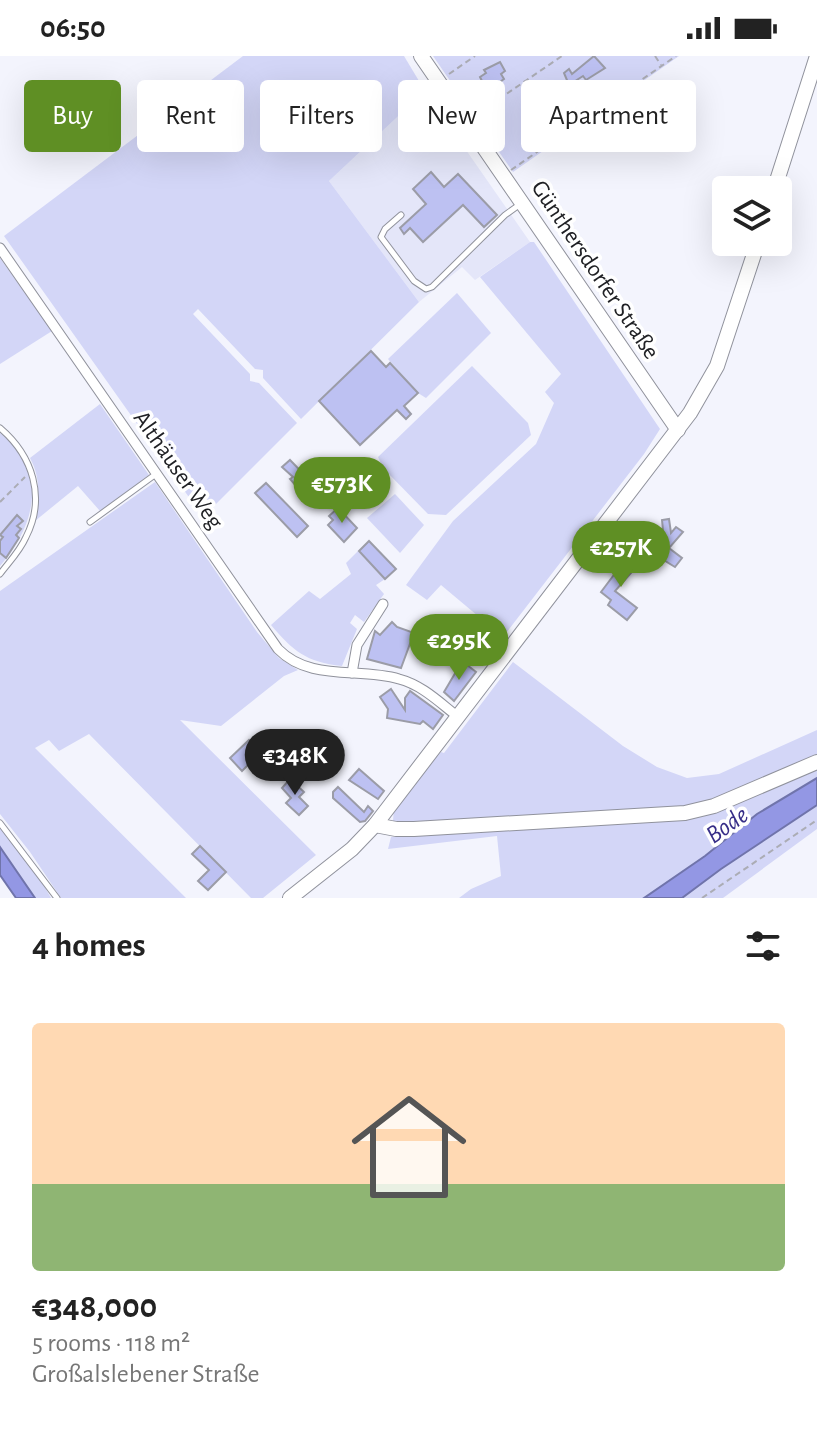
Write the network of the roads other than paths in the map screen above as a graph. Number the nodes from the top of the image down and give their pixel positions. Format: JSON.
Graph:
{"nodes":[{"id":1,"x":421,"y":56,"type":"edge"},
{"id":2,"x":817,"y":56,"type":"edge"},
{"id":3,"x":778,"y":176,"type":"edge"},
{"id":4,"x":523,"y":203,"type":"junction"},
{"id":5,"x":401,"y":215,"type":"dead end"},
{"id":6,"x":0,"y":248,"type":"edge"},
{"id":7,"x":753,"y":256,"type":"edge"},
{"id":8,"x":0,"y":428,"type":"edge"},
{"id":9,"x":678,"y":430,"type":"junction"},
{"id":10,"x":156,"y":474,"type":"junction"},
{"id":11,"x":90,"y":522,"type":"dead end"},
{"id":12,"x":604,"y":526,"type":"junction"},
{"id":13,"x":645,"y":557,"type":"dead end"},
{"id":14,"x":0,"y":574,"type":"edge"},
{"id":15,"x":383,"y":604,"type":"dead end"},
{"id":16,"x":352,"y":673,"type":"junction"},
{"id":17,"x":457,"y":716,"type":"junction"},
{"id":18,"x":817,"y":762,"type":"edge"},
{"id":19,"x":0,"y":823,"type":"edge"},
{"id":20,"x":375,"y":825,"type":"junction"},
{"id":21,"x":57,"y":898,"type":"edge"},
{"id":22,"x":290,"y":898,"type":"edge"}],
"edges":[{"from":1,"to":4,"type":"main road","name":"Günthersdorfer Straße"},
{"from":2,"to":3,"type":"main road"},
{"from":4,"to":5,"type":"lane"},
{"from":4,"to":9,"type":"main road","name":"Günthersdorfer Straße"},
{"from":6,"to":10,"type":"street","name":"Althäuser Weg"},
{"from":7,"to":9,"type":"main road"},
{"from":8,"to":14,"type":"lane"},
{"from":9,"to":12,"type":"main road"},
{"from":10,"to":11,"type":"lane"},
{"from":10,"to":16,"type":"street","name":"Althäuser Weg"},
{"from":12,"to":13,"type":"street"},
{"from":12,"to":17,"type":"main road"},
{"from":15,"to":16,"type":"street"},
{"from":16,"to":17,"type":"street","name":"Althäuser Weg"},
{"from":17,"to":20,"type":"main road"},
{"from":18,"to":20,"type":"main road"},
{"from":19,"to":21,"type":"lane"},
{"from":20,"to":22,"type":"main road"}]}
